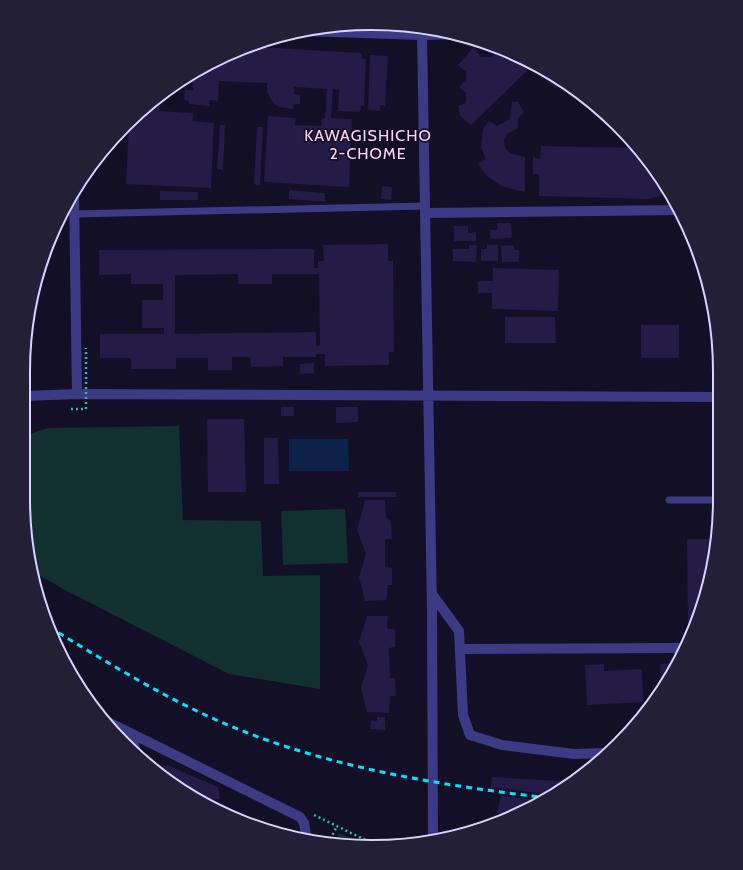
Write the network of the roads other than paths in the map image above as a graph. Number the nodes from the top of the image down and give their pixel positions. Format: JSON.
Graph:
{"nodes":[{"id":1,"x":337,"y":32,"type":"edge"},
{"id":2,"x":422,"y":35,"type":"junction"},
{"id":3,"x":426,"y":35,"type":"edge"},
{"id":4,"x":74,"y":204,"type":"edge"},
{"id":5,"x":425,"y":210,"type":"junction"},
{"id":6,"x":672,"y":210,"type":"edge"},
{"id":7,"x":74,"y":214,"type":"junction"},
{"id":8,"x":77,"y":394,"type":"junction"},
{"id":9,"x":429,"y":395,"type":"junction"},
{"id":10,"x":30,"y":396,"type":"edge"},
{"id":11,"x":713,"y":398,"type":"edge"},
{"id":12,"x":669,"y":500,"type":"dead end"},
{"id":13,"x":713,"y":500,"type":"edge"},
{"id":14,"x":432,"y":594,"type":"junction"},
{"id":15,"x":679,"y":648,"type":"edge"},
{"id":16,"x":460,"y":650,"type":"junction"},
{"id":17,"x":119,"y":728,"type":"edge"},
{"id":18,"x":132,"y":735,"type":"junction"},
{"id":19,"x":134,"y":743,"type":"edge"},
{"id":20,"x":599,"y":753,"type":"edge"},
{"id":21,"x":306,"y":833,"type":"edge"},
{"id":22,"x":433,"y":834,"type":"edge"}],
"edges":[{"from":1,"to":2,"type":"street"},
{"from":2,"to":3,"type":"street"},
{"from":2,"to":5,"type":"street"},
{"from":4,"to":7,"type":"street"},
{"from":5,"to":6,"type":"street"},
{"from":5,"to":7,"type":"lane"},
{"from":5,"to":9,"type":"street"},
{"from":7,"to":8,"type":"street"},
{"from":8,"to":9,"type":"street"},
{"from":8,"to":10,"type":"street"},
{"from":9,"to":11,"type":"street"},
{"from":9,"to":14,"type":"street"},
{"from":12,"to":13,"type":"lane"},
{"from":14,"to":16,"type":"street"},
{"from":14,"to":22,"type":"street"},
{"from":15,"to":16,"type":"street"},
{"from":16,"to":20,"type":"street"},
{"from":17,"to":18,"type":"street"},
{"from":18,"to":19,"type":"street"},
{"from":18,"to":21,"type":"street"}]}
